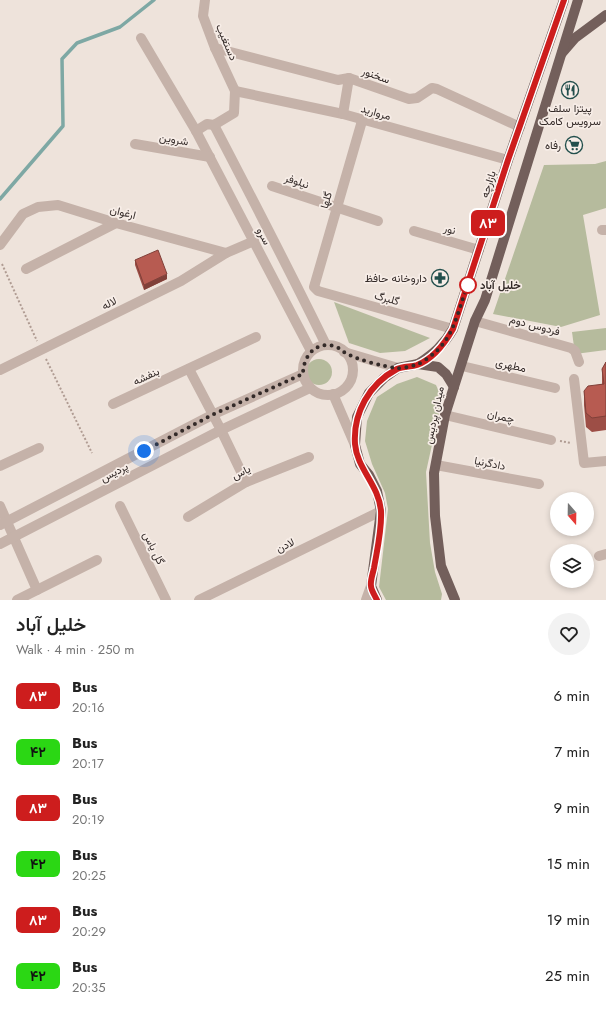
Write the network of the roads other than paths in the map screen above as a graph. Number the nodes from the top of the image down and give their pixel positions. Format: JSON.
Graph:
{"nodes":[{"id":1,"x":205,"y":0,"type":"edge"},
{"id":2,"x":564,"y":0,"type":"edge"},
{"id":3,"x":578,"y":0,"type":"edge"},
{"id":4,"x":606,"y":16,"type":"edge"},
{"id":5,"x":141,"y":38,"type":"dead end"},
{"id":6,"x":215,"y":48,"type":"junction"},
{"id":7,"x":559,"y":56,"type":"junction"},
{"id":8,"x":349,"y":78,"type":"junction"},
{"id":9,"x":235,"y":92,"type":"junction"},
{"id":10,"x":343,"y":114,"type":"junction"},
{"id":11,"x":362,"y":121,"type":"junction"},
{"id":12,"x":214,"y":125,"type":"junction"},
{"id":13,"x":520,"y":127,"type":"junction"},
{"id":14,"x":196,"y":131,"type":"junction"},
{"id":15,"x":135,"y":144,"type":"dead end"},
{"id":16,"x":210,"y":157,"type":"junction"},
{"id":17,"x":508,"y":160,"type":"junction"},
{"id":18,"x":272,"y":186,"type":"dead end"},
{"id":19,"x":246,"y":188,"type":"junction"},
{"id":20,"x":230,"y":196,"type":"junction"},
{"id":21,"x":337,"y":207,"type":"junction"},
{"id":22,"x":378,"y":221,"type":"dead end"},
{"id":23,"x":116,"y":223,"type":"junction"},
{"id":24,"x":414,"y":231,"type":"dead end"},
{"id":25,"x":254,"y":241,"type":"junction"},
{"id":26,"x":0,"y":245,"type":"edge"},
{"id":27,"x":479,"y":250,"type":"junction"},
{"id":28,"x":226,"y":253,"type":"junction"},
{"id":29,"x":26,"y":269,"type":"dead end"},
{"id":30,"x":314,"y":287,"type":"joint"},
{"id":31,"x":475,"y":322,"type":"junction"},
{"id":32,"x":453,"y":329,"type":"junction"},
{"id":33,"x":256,"y":337,"type":"dead end"},
{"id":34,"x":326,"y":345,"type":"junction"},
{"id":35,"x":311,"y":351,"type":"junction"},
{"id":36,"x":344,"y":352,"type":"junction"},
{"id":37,"x":579,"y":362,"type":"dead end"},
{"id":38,"x":418,"y":364,"type":"junction"},
{"id":39,"x":462,"y":366,"type":"junction"},
{"id":40,"x":398,"y":368,"type":"junction"},
{"id":41,"x":189,"y":369,"type":"junction"},
{"id":42,"x":0,"y":370,"type":"edge"},
{"id":43,"x":303,"y":374,"type":"junction"},
{"id":44,"x":574,"y":379,"type":"dead end"},
{"id":45,"x":454,"y":387,"type":"junction"},
{"id":46,"x":310,"y":388,"type":"junction"},
{"id":47,"x":555,"y":388,"type":"dead end"},
{"id":48,"x":333,"y":394,"type":"junction"},
{"id":49,"x":113,"y":404,"type":"dead end"},
{"id":50,"x":212,"y":415,"type":"junction"},
{"id":51,"x":445,"y":415,"type":"junction"},
{"id":52,"x":221,"y":430,"type":"junction"},
{"id":53,"x":550,"y":440,"type":"road end"},
{"id":54,"x":355,"y":445,"type":"junction"},
{"id":55,"x":39,"y":448,"type":"dead end"},
{"id":56,"x":309,"y":457,"type":"dead end"},
{"id":57,"x":606,"y":461,"type":"edge"},
{"id":58,"x":436,"y":465,"type":"junction"},
{"id":59,"x":0,"y":466,"type":"edge"},
{"id":60,"x":246,"y":482,"type":"junction"},
{"id":61,"x":539,"y":484,"type":"dead end"},
{"id":62,"x":0,"y":506,"type":"edge"},
{"id":63,"x":120,"y":506,"type":"dead end"},
{"id":64,"x":381,"y":511,"type":"junction"},
{"id":65,"x":188,"y":517,"type":"dead end"},
{"id":66,"x":4,"y":523,"type":"edge"},
{"id":67,"x":15,"y":536,"type":"junction"},
{"id":68,"x":0,"y":544,"type":"edge"},
{"id":69,"x":97,"y":560,"type":"dead end"},
{"id":70,"x":371,"y":586,"type":"junction"},
{"id":71,"x":38,"y":590,"type":"junction"},
{"id":72,"x":453,"y":598,"type":"edge"},
{"id":73,"x":17,"y":600,"type":"edge"},
{"id":74,"x":166,"y":600,"type":"edge"},
{"id":75,"x":199,"y":600,"type":"edge"},
{"id":76,"x":366,"y":600,"type":"edge"},
{"id":77,"x":377,"y":600,"type":"edge"}],
"edges":[{"from":1,"to":6,"type":"street","name":"دستغیب"},
{"from":2,"to":13,"type":"main road","name":"بازارچه"},
{"from":3,"to":7,"type":"main road"},
{"from":4,"to":7,"type":"main road"},
{"from":5,"to":14,"type":"street","name":"سرو"},
{"from":6,"to":8,"type":"street","name":"سخنور"},
{"from":6,"to":9,"type":"street","name":"دستغیب"},
{"from":7,"to":31,"type":"main road"},
{"from":8,"to":10,"type":"street"},
{"from":8,"to":13,"type":"street","name":"سخنور"},
{"from":9,"to":10,"type":"street","name":"مروارید"},
{"from":9,"to":12,"type":"street"},
{"from":10,"to":11,"type":"street","name":"مروارید"},
{"from":11,"to":17,"type":"street","name":"مروارید"},
{"from":11,"to":21,"type":"street","name":"گلها"},
{"from":12,"to":14,"type":"street"},
{"from":12,"to":19,"type":"street","name":"سرو"},
{"from":13,"to":17,"type":"main road","name":"بازارچه"},
{"from":14,"to":16,"type":"street","name":"سرو"},
{"from":15,"to":16,"type":"street","name":"شروین"},
{"from":16,"to":20,"type":"street","name":"سرو"},
{"from":17,"to":27,"type":"main road","name":"بازارچه"},
{"from":18,"to":21,"type":"street","name":"نیلوفر"},
{"from":19,"to":20,"type":"street"},
{"from":19,"to":34,"type":"street","name":"سرو"},
{"from":20,"to":25,"type":"street","name":"سرو"},
{"from":21,"to":22,"type":"street","name":"نیلوفر"},
{"from":21,"to":30,"type":"street","name":"گلها"},
{"from":23,"to":26,"type":"street","name":"ارغوان"},
{"from":23,"to":28,"type":"street","name":"ارغوان"},
{"from":23,"to":29,"type":"street"},
{"from":24,"to":27,"type":"street","name":"نور"},
{"from":25,"to":28,"type":"street"},
{"from":25,"to":35,"type":"street","name":"سرو"},
{"from":27,"to":32,"type":"main road","name":"بازارچه"},
{"from":28,"to":42,"type":"street","name":"لاله"},
{"from":30,"to":32,"type":"street","name":"گلبرگ"},
{"from":31,"to":37,"type":"street","name":"فردوس دوم"},
{"from":31,"to":39,"type":"main road"},
{"from":32,"to":38,"type":"main road","name":"بازارچه"},
{"from":33,"to":41,"type":"street","name":"بنفشه"},
{"from":34,"to":35,"type":"street"},
{"from":34,"to":36,"type":"street"},
{"from":35,"to":43,"type":"street"},
{"from":36,"to":40,"type":"street"},
{"from":36,"to":48,"type":"street"},
{"from":38,"to":40,"type":"main road","name":"میدان پردیس"},
{"from":38,"to":45,"type":"main road","name":"میدان پردیس"},
{"from":39,"to":45,"type":"main road"},
{"from":39,"to":47,"type":"street","name":"مطهری"},
{"from":40,"to":54,"type":"main road","name":"میدان پردیس"},
{"from":41,"to":49,"type":"street","name":"بنفشه"},
{"from":41,"to":50,"type":"street"},
{"from":43,"to":46,"type":"street"},
{"from":43,"to":50,"type":"street","name":"پردیس"},
{"from":44,"to":57,"type":"street"},
{"from":45,"to":51,"type":"main road","name":"میدان پردیس"},
{"from":46,"to":48,"type":"street"},
{"from":46,"to":52,"type":"street","name":"پردیس"},
{"from":48,"to":54,"type":"street"},
{"from":50,"to":52,"type":"street"},
{"from":50,"to":66,"type":"street","name":"پردیس"},
{"from":51,"to":53,"type":"street","name":"چمران"},
{"from":51,"to":58,"type":"main road","name":"میدان پردیس"},
{"from":52,"to":60,"type":"street"},
{"from":52,"to":67,"type":"street","name":"پردیس"},
{"from":54,"to":64,"type":"main road","name":"میدان پردیس"},
{"from":55,"to":59,"type":"street"},
{"from":56,"to":60,"type":"street","name":"یاس"},
{"from":58,"to":61,"type":"street","name":"دادگرنیا"},
{"from":58,"to":72,"type":"main road","name":"میدان پردیس"},
{"from":60,"to":65,"type":"street","name":"یاس"},
{"from":62,"to":66,"type":"street"},
{"from":63,"to":74,"type":"street","name":"گل یاس"},
{"from":64,"to":70,"type":"main road","name":"میدان پردیس"},
{"from":64,"to":75,"type":"street","name":"لادن"},
{"from":66,"to":67,"type":"street"},
{"from":67,"to":68,"type":"street","name":"پردیس"},
{"from":67,"to":71,"type":"street"},
{"from":69,"to":71,"type":"street"},
{"from":70,"to":76,"type":"street"},
{"from":70,"to":77,"type":"main road"},
{"from":71,"to":73,"type":"street"}]}
